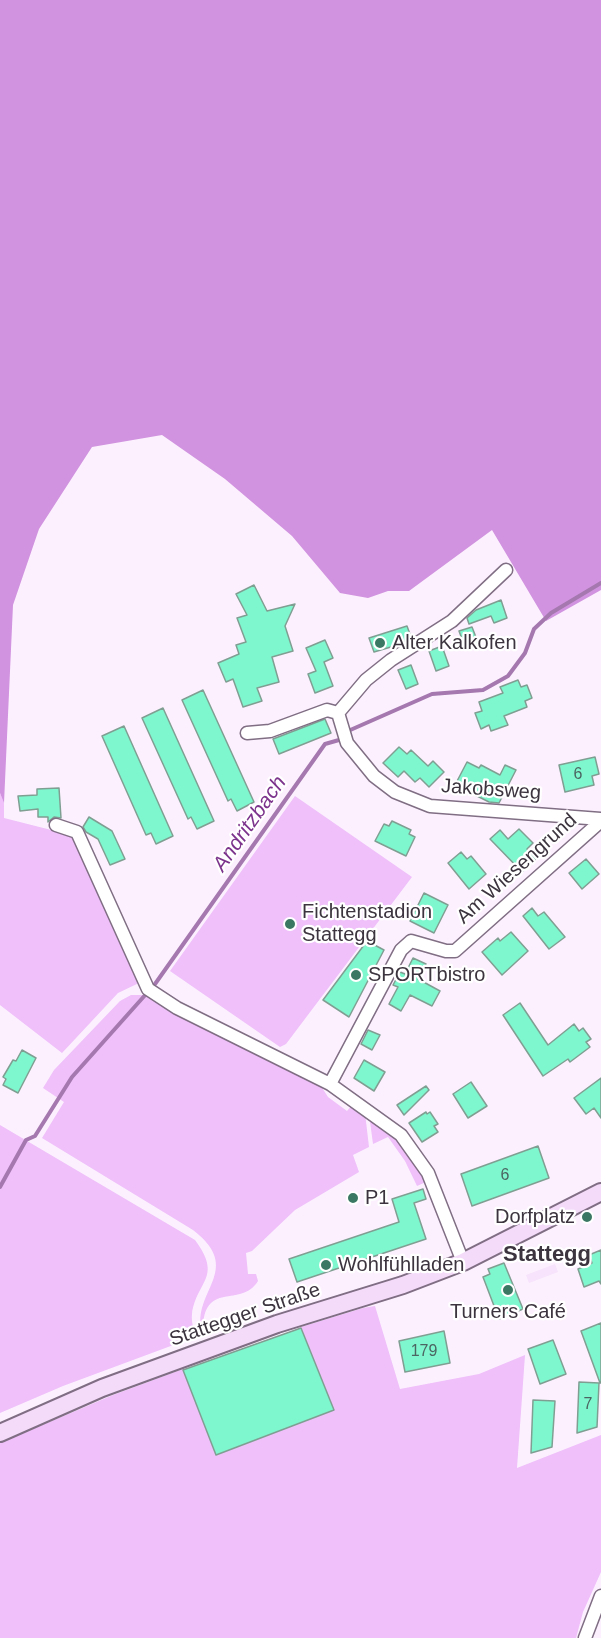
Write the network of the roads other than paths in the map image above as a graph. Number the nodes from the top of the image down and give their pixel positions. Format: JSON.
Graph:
{"nodes":[{"id":1,"x":506,"y":570,"type":"dead end"},
{"id":2,"x":339,"y":719,"type":"junction"},
{"id":3,"x":247,"y":732,"type":"dead end"},
{"id":4,"x":601,"y":820,"type":"edge"},
{"id":5,"x":56,"y":825,"type":"dead end"},
{"id":6,"x":330,"y":1084,"type":"junction"},
{"id":7,"x":601,"y":1192,"type":"edge"},
{"id":8,"x":463,"y":1262,"type":"junction"},
{"id":9,"x":0,"y":1432,"type":"edge"},
{"id":10,"x":601,"y":1596,"type":"edge"},
{"id":11,"x":585,"y":1638,"type":"edge"}],
"edges":[{"from":1,"to":2,"type":"street"},
{"from":2,"to":3,"type":"street"},
{"from":2,"to":4,"type":"street","name":"Jakobsweg"},
{"from":4,"to":6,"type":"street","name":"Am Wiesengrund"},
{"from":5,"to":6,"type":"street"},
{"from":6,"to":8,"type":"street"},
{"from":7,"to":8,"type":"main road","name":"Stattegger Straße"},
{"from":8,"to":9,"type":"main road","name":"Stattegger Straße"},
{"from":10,"to":11,"type":"street"}]}
